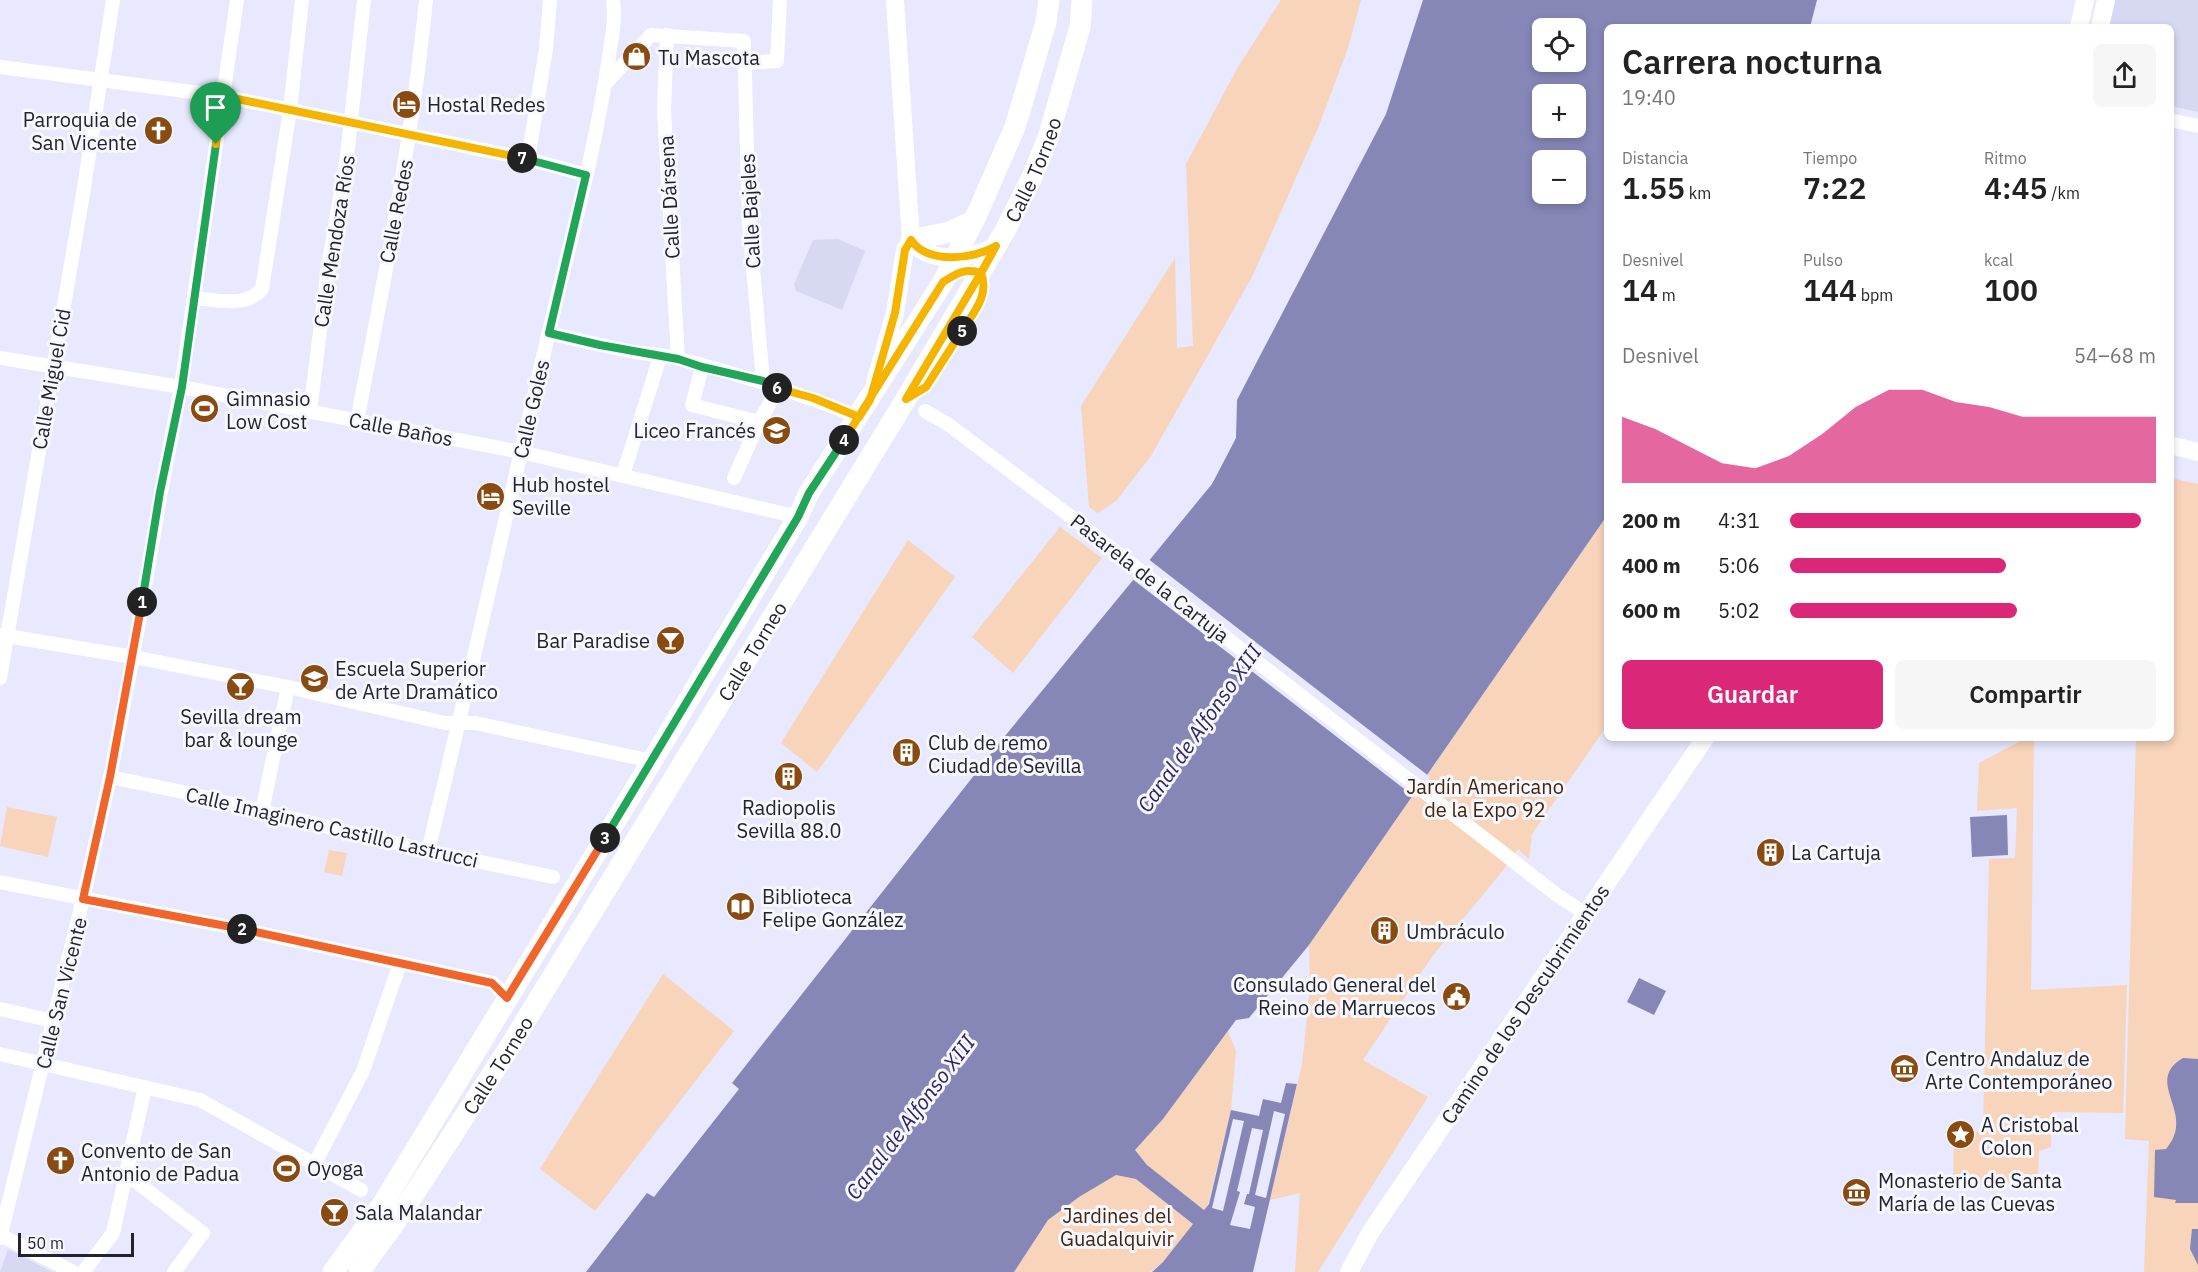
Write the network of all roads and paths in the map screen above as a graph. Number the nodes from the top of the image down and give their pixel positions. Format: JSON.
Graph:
{"nodes":[{"id":1,"x":113,"y":0,"type":"edge"},
{"id":2,"x":237,"y":0,"type":"edge"},
{"id":3,"x":302,"y":0,"type":"edge"},
{"id":4,"x":364,"y":0,"type":"edge"},
{"id":5,"x":426,"y":0,"type":"edge"},
{"id":6,"x":550,"y":0,"type":"edge"},
{"id":7,"x":613,"y":0,"type":"edge"},
{"id":8,"x":780,"y":0,"type":"edge"},
{"id":9,"x":895,"y":0,"type":"edge"},
{"id":10,"x":1049,"y":0,"type":"edge"},
{"id":11,"x":1082,"y":0,"type":"edge"},
{"id":12,"x":2085,"y":0,"type":"edge"},
{"id":13,"x":2106,"y":0,"type":"edge"},
{"id":14,"x":2080,"y":24,"type":"edge"},
{"id":15,"x":2101,"y":24,"type":"edge"},
{"id":16,"x":667,"y":35,"type":"junction"},
{"id":17,"x":745,"y":63,"type":"junction"},
{"id":18,"x":0,"y":67,"type":"edge"},
{"id":19,"x":102,"y":79,"type":"junction"},
{"id":20,"x":605,"y":84,"type":"junction"},
{"id":21,"x":223,"y":96,"type":"junction"},
{"id":22,"x":290,"y":110,"type":"junction"},
{"id":23,"x":350,"y":121,"type":"junction"},
{"id":24,"x":2174,"y":121,"type":"edge"},
{"id":25,"x":2198,"y":126,"type":"edge"},
{"id":26,"x":410,"y":135,"type":"junction"},
{"id":27,"x":528,"y":159,"type":"junction"},
{"id":28,"x":586,"y":175,"type":"junction"},
{"id":29,"x":973,"y":221,"type":"junction"},
{"id":30,"x":918,"y":239,"type":"junction"},
{"id":31,"x":967,"y":257,"type":"junction"},
{"id":32,"x":943,"y":282,"type":"junction"},
{"id":33,"x":194,"y":298,"type":"junction"},
{"id":34,"x":549,"y":333,"type":"junction"},
{"id":35,"x":660,"y":357,"type":"junction"},
{"id":36,"x":0,"y":358,"type":"edge"},
{"id":37,"x":678,"y":359,"type":"junction"},
{"id":38,"x":702,"y":367,"type":"junction"},
{"id":39,"x":53,"y":368,"type":"junction"},
{"id":40,"x":763,"y":381,"type":"junction"},
{"id":41,"x":182,"y":387,"type":"junction"},
{"id":42,"x":777,"y":388,"type":"junction"},
{"id":43,"x":864,"y":409,"type":"junction"},
{"id":44,"x":310,"y":411,"type":"junction"},
{"id":45,"x":925,"y":411,"type":"dead end"},
{"id":46,"x":357,"y":421,"type":"junction"},
{"id":47,"x":759,"y":422,"type":"junction"},
{"id":48,"x":2174,"y":447,"type":"edge"},
{"id":49,"x":520,"y":452,"type":"junction"},
{"id":50,"x":2198,"y":452,"type":"edge"},
{"id":51,"x":623,"y":476,"type":"junction"},
{"id":52,"x":734,"y":478,"type":"dead end"},
{"id":53,"x":798,"y":517,"type":"junction"},
{"id":54,"x":4,"y":636,"type":"edge"},
{"id":55,"x":133,"y":657,"type":"junction"},
{"id":56,"x":0,"y":678,"type":"edge"},
{"id":57,"x":288,"y":687,"type":"junction"},
{"id":58,"x":460,"y":724,"type":"junction"},
{"id":59,"x":1703,"y":741,"type":"edge"},
{"id":60,"x":652,"y":761,"type":"junction"},
{"id":61,"x":110,"y":777,"type":"junction"},
{"id":62,"x":262,"y":811,"type":"junction"},
{"id":63,"x":428,"y":851,"type":"junction"},
{"id":64,"x":553,"y":877,"type":"dead end"},
{"id":65,"x":0,"y":882,"type":"edge"},
{"id":66,"x":83,"y":899,"type":"junction"},
{"id":67,"x":1586,"y":914,"type":"junction"},
{"id":68,"x":400,"y":963,"type":"junction"},
{"id":69,"x":507,"y":998,"type":"junction"},
{"id":70,"x":0,"y":1009,"type":"edge"},
{"id":71,"x":53,"y":1022,"type":"junction"},
{"id":72,"x":0,"y":1054,"type":"edge"},
{"id":73,"x":43,"y":1064,"type":"junction"},
{"id":74,"x":145,"y":1087,"type":"junction"},
{"id":75,"x":315,"y":1163,"type":"junction"},
{"id":76,"x":126,"y":1174,"type":"junction"},
{"id":77,"x":361,"y":1190,"type":"dead end"},
{"id":78,"x":0,"y":1236,"type":"edge"},
{"id":79,"x":72,"y":1272,"type":"edge"},
{"id":80,"x":84,"y":1272,"type":"edge"},
{"id":81,"x":174,"y":1272,"type":"edge"},
{"id":82,"x":333,"y":1272,"type":"edge"},
{"id":83,"x":359,"y":1272,"type":"edge"},
{"id":84,"x":1349,"y":1272,"type":"edge"}],
"edges":[{"from":1,"to":19,"type":"street","name":"Calle Miguel Cid"},
{"from":2,"to":21,"type":"street","name":"Calle San Vicente"},
{"from":3,"to":22,"type":"street"},
{"from":4,"to":23,"type":"street","name":"Calle Mendoza Ríos"},
{"from":5,"to":26,"type":"street","name":"Calle Redes"},
{"from":6,"to":27,"type":"street"},
{"from":7,"to":20,"type":"street","name":"Calle Goles"},
{"from":8,"to":17,"type":"street"},
{"from":9,"to":30,"type":"street","name":"Calle Torneo"},
{"from":10,"to":29,"type":"main road","name":"Calle Torneo"},
{"from":11,"to":31,"type":"main road","name":"Calle Torneo"},
{"from":12,"to":14,"type":"street"},
{"from":13,"to":15,"type":"street"},
{"from":16,"to":17,"type":"street","name":"Calle Bajeles"},
{"from":16,"to":20,"type":"street"},
{"from":16,"to":37,"type":"street","name":"Calle Dársena"},
{"from":17,"to":40,"type":"street","name":"Calle Bajeles"},
{"from":18,"to":19,"type":"street"},
{"from":19,"to":21,"type":"street"},
{"from":19,"to":39,"type":"street","name":"Calle Miguel Cid"},
{"from":20,"to":28,"type":"street","name":"Calle Goles"},
{"from":21,"to":22,"type":"street"},
{"from":21,"to":33,"type":"street","name":"Calle San Vicente"},
{"from":22,"to":23,"type":"street"},
{"from":22,"to":33,"type":"street"},
{"from":23,"to":26,"type":"street"},
{"from":23,"to":44,"type":"street","name":"Calle Mendoza Ríos"},
{"from":24,"to":25,"type":"street"},
{"from":26,"to":27,"type":"street"},
{"from":26,"to":46,"type":"street","name":"Calle Redes"},
{"from":27,"to":28,"type":"street"},
{"from":28,"to":34,"type":"street","name":"Calle Goles"},
{"from":29,"to":30,"type":"main road"},
{"from":29,"to":31,"type":"main road","name":"Calle Torneo"},
{"from":30,"to":31,"type":"street"},
{"from":30,"to":43,"type":"street","name":"Calle Torneo"},
{"from":31,"to":32,"type":"main road","name":"Calle Torneo"},
{"from":31,"to":32,"type":"main road"},
{"from":31,"to":83,"type":"main road","name":"Calle Torneo"},
{"from":32,"to":43,"type":"main road","name":"Calle Torneo"},
{"from":33,"to":41,"type":"street","name":"Calle San Vicente"},
{"from":34,"to":35,"type":"street"},
{"from":34,"to":49,"type":"street","name":"Calle Goles"},
{"from":35,"to":37,"type":"street"},
{"from":35,"to":51,"type":"street"},
{"from":36,"to":39,"type":"street","name":"Calle Baños"},
{"from":37,"to":38,"type":"street"},
{"from":38,"to":40,"type":"street"},
{"from":38,"to":47,"type":"street"},
{"from":39,"to":41,"type":"street","name":"Calle Baños"},
{"from":39,"to":54,"type":"street","name":"Calle Miguel Cid"},
{"from":40,"to":42,"type":"street"},
{"from":41,"to":44,"type":"street","name":"Calle Baños"},
{"from":41,"to":55,"type":"street","name":"Calle San Vicente"},
{"from":42,"to":43,"type":"street"},
{"from":42,"to":47,"type":"street"},
{"from":43,"to":53,"type":"main road","name":"Calle Torneo"},
{"from":44,"to":46,"type":"street","name":"Calle Baños"},
{"from":45,"to":67,"type":"street","name":"Pasarela de la Cartuja"},
{"from":46,"to":49,"type":"street","name":"Calle Baños"},
{"from":47,"to":52,"type":"street"},
{"from":48,"to":50,"type":"street"},
{"from":49,"to":51,"type":"street","name":"Calle Baños"},
{"from":49,"to":58,"type":"street","name":"Calle Goles"},
{"from":51,"to":53,"type":"street","name":"Calle Baños"},
{"from":53,"to":60,"type":"main road","name":"Calle Torneo"},
{"from":54,"to":55,"type":"street"},
{"from":54,"to":56,"type":"street","name":"Calle Miguel Cid"},
{"from":55,"to":57,"type":"street"},
{"from":55,"to":61,"type":"street","name":"Calle San Vicente"},
{"from":57,"to":58,"type":"street"},
{"from":57,"to":62,"type":"street"},
{"from":58,"to":60,"type":"street"},
{"from":58,"to":63,"type":"street","name":"Calle Goles"},
{"from":59,"to":67,"type":"street","name":"Camino de los Descubrimientos"},
{"from":60,"to":69,"type":"main road","name":"Calle Torneo"},
{"from":61,"to":62,"type":"street","name":"Calle Imaginero Castillo Lastrucci"},
{"from":61,"to":66,"type":"street","name":"Calle San Vicente"},
{"from":62,"to":63,"type":"street","name":"Calle Imaginero Castillo Lastrucci"},
{"from":63,"to":64,"type":"street","name":"Calle Imaginero Castillo Lastrucci"},
{"from":65,"to":66,"type":"street"},
{"from":66,"to":68,"type":"street"},
{"from":66,"to":71,"type":"street","name":"Calle San Vicente"},
{"from":67,"to":84,"type":"street","name":"Camino de los Descubrimientos"},
{"from":68,"to":69,"type":"street"},
{"from":68,"to":75,"type":"street"},
{"from":69,"to":82,"type":"main road","name":"Calle Torneo"},
{"from":70,"to":71,"type":"street"},
{"from":71,"to":73,"type":"street","name":"Calle San Vicente"},
{"from":72,"to":73,"type":"street"},
{"from":73,"to":74,"type":"street"},
{"from":73,"to":78,"type":"street","name":"Calle San Vicente"},
{"from":74,"to":75,"type":"street"},
{"from":74,"to":76,"type":"street"},
{"from":75,"to":77,"type":"street"},
{"from":76,"to":80,"type":"street"},
{"from":76,"to":81,"type":"street"},
{"from":78,"to":79,"type":"street"}]}
